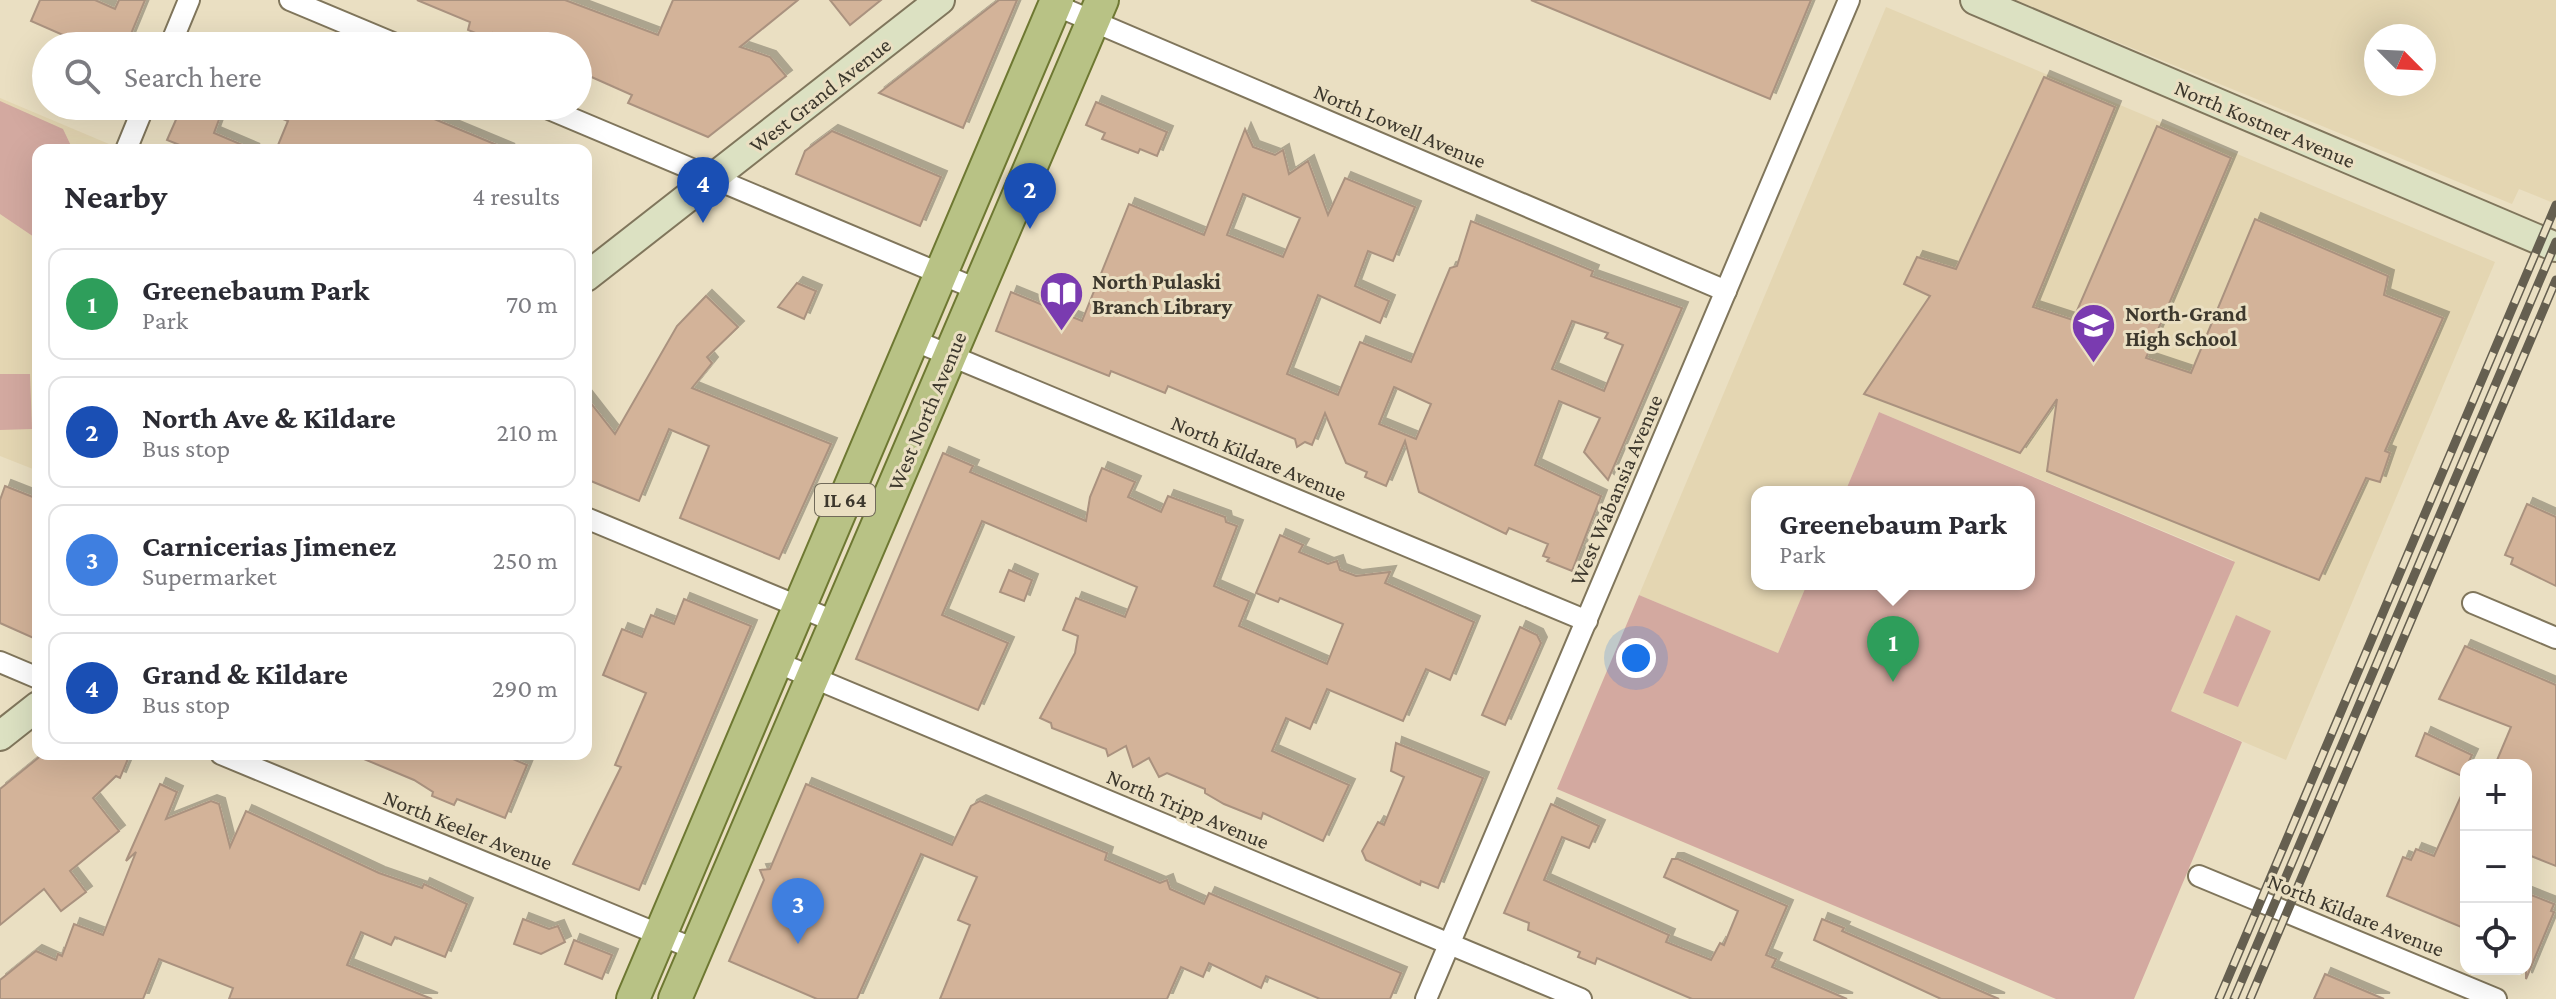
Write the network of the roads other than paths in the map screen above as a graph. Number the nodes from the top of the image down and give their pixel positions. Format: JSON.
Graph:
{"nodes":[{"id":1,"x":189,"y":0,"type":"edge"},
{"id":2,"x":290,"y":0,"type":"edge"},
{"id":3,"x":940,"y":0,"type":"edge"},
{"id":4,"x":1849,"y":0,"type":"edge"},
{"id":5,"x":1975,"y":0,"type":"edge"},
{"id":6,"x":1056,"y":3,"type":"edge"},
{"id":7,"x":1098,"y":11,"type":"edge"},
{"id":8,"x":176,"y":32,"type":"edge"},
{"id":9,"x":367,"y":32,"type":"edge"},
{"id":10,"x":138,"y":120,"type":"edge"},
{"id":11,"x":575,"y":120,"type":"edge"},
{"id":12,"x":128,"y":144,"type":"edge"},
{"id":13,"x":714,"y":179,"type":"junction"},
{"id":14,"x":2556,"y":247,"type":"edge"},
{"id":15,"x":592,"y":272,"type":"edge"},
{"id":16,"x":941,"y":274,"type":"junction"},
{"id":17,"x":979,"y":290,"type":"junction"},
{"id":18,"x":1726,"y":291,"type":"junction"},
{"id":19,"x":913,"y":340,"type":"junction"},
{"id":20,"x":951,"y":355,"type":"junction"},
{"id":21,"x":592,"y":520,"type":"edge"},
{"id":22,"x":2473,"y":603,"type":"dead end"},
{"id":23,"x":800,"y":607,"type":"junction"},
{"id":24,"x":1587,"y":621,"type":"junction"},
{"id":25,"x":836,"y":622,"type":"junction"},
{"id":26,"x":2556,"y":638,"type":"edge"},
{"id":27,"x":0,"y":662,"type":"edge"},
{"id":28,"x":776,"y":662,"type":"junction"},
{"id":29,"x":32,"y":675,"type":"edge"},
{"id":30,"x":812,"y":677,"type":"junction"},
{"id":31,"x":32,"y":711,"type":"edge"},
{"id":32,"x":0,"y":736,"type":"edge"},
{"id":33,"x":236,"y":760,"type":"edge"},
{"id":34,"x":2199,"y":876,"type":"dead end"},
{"id":35,"x":661,"y":935,"type":"junction"},
{"id":36,"x":1450,"y":944,"type":"junction"},
{"id":37,"x":697,"y":950,"type":"junction"},
{"id":38,"x":640,"y":997,"type":"edge"},
{"id":39,"x":675,"y":999,"type":"edge"},
{"id":40,"x":1426,"y":999,"type":"edge"},
{"id":41,"x":1581,"y":999,"type":"edge"},
{"id":42,"x":2496,"y":999,"type":"edge"}],
"edges":[{"from":1,"to":8,"type":"street"},
{"from":2,"to":9,"type":"street"},
{"from":3,"to":13,"type":"street","name":"West Grand Avenue"},
{"from":4,"to":18,"type":"street","name":"West Wabansia Avenue"},
{"from":5,"to":14,"type":"street","name":"North Kostner Avenue"},
{"from":6,"to":7,"type":"street","name":"North Lowell Avenue"},
{"from":6,"to":16,"type":"main road","name":"West North Avenue","number":"IL 64"},
{"from":7,"to":17,"type":"main road","name":"West North Avenue","number":"IL 64"},
{"from":7,"to":18,"type":"street","name":"North Lowell Avenue"},
{"from":10,"to":12,"type":"street"},
{"from":11,"to":13,"type":"street"},
{"from":13,"to":15,"type":"street","name":"West Grand Avenue"},
{"from":13,"to":16,"type":"street"},
{"from":16,"to":17,"type":"street"},
{"from":16,"to":19,"type":"main road","name":"West North Avenue","number":"IL 64"},
{"from":17,"to":20,"type":"main road","name":"West North Avenue","number":"IL 64"},
{"from":18,"to":24,"type":"street","name":"West Wabansia Avenue"},
{"from":19,"to":20,"type":"street","name":"North Kildare Avenue"},
{"from":19,"to":23,"type":"main road","name":"West North Avenue","number":"IL 64"},
{"from":20,"to":24,"type":"street","name":"North Kildare Avenue"},
{"from":20,"to":25,"type":"main road","name":"West North Avenue","number":"IL 64"},
{"from":21,"to":23,"type":"street"},
{"from":22,"to":26,"type":"street"},
{"from":23,"to":25,"type":"street"},
{"from":23,"to":28,"type":"main road","name":"West North Avenue","number":"IL 64"},
{"from":24,"to":36,"type":"street","name":"West Wabansia Avenue"},
{"from":25,"to":30,"type":"main road","name":"West North Avenue","number":"IL 64"},
{"from":27,"to":29,"type":"street"},
{"from":28,"to":30,"type":"street","name":"North Tripp Avenue"},
{"from":28,"to":35,"type":"main road","name":"West North Avenue","number":"IL 64"},
{"from":30,"to":36,"type":"street","name":"North Tripp Avenue"},
{"from":30,"to":37,"type":"main road","name":"West North Avenue","number":"IL 64"},
{"from":31,"to":32,"type":"street"},
{"from":33,"to":35,"type":"street","name":"North Keeler Avenue"},
{"from":34,"to":42,"type":"street","name":"North Kildare Avenue"},
{"from":35,"to":37,"type":"street","name":"North Keeler Avenue"},
{"from":35,"to":38,"type":"main road","name":"West North Avenue","number":"IL 64"},
{"from":36,"to":40,"type":"street","name":"West Wabansia Avenue"},
{"from":36,"to":41,"type":"street","name":"North Tripp Avenue"},
{"from":37,"to":39,"type":"main road","name":"West North Avenue","number":"IL 64"}]}
